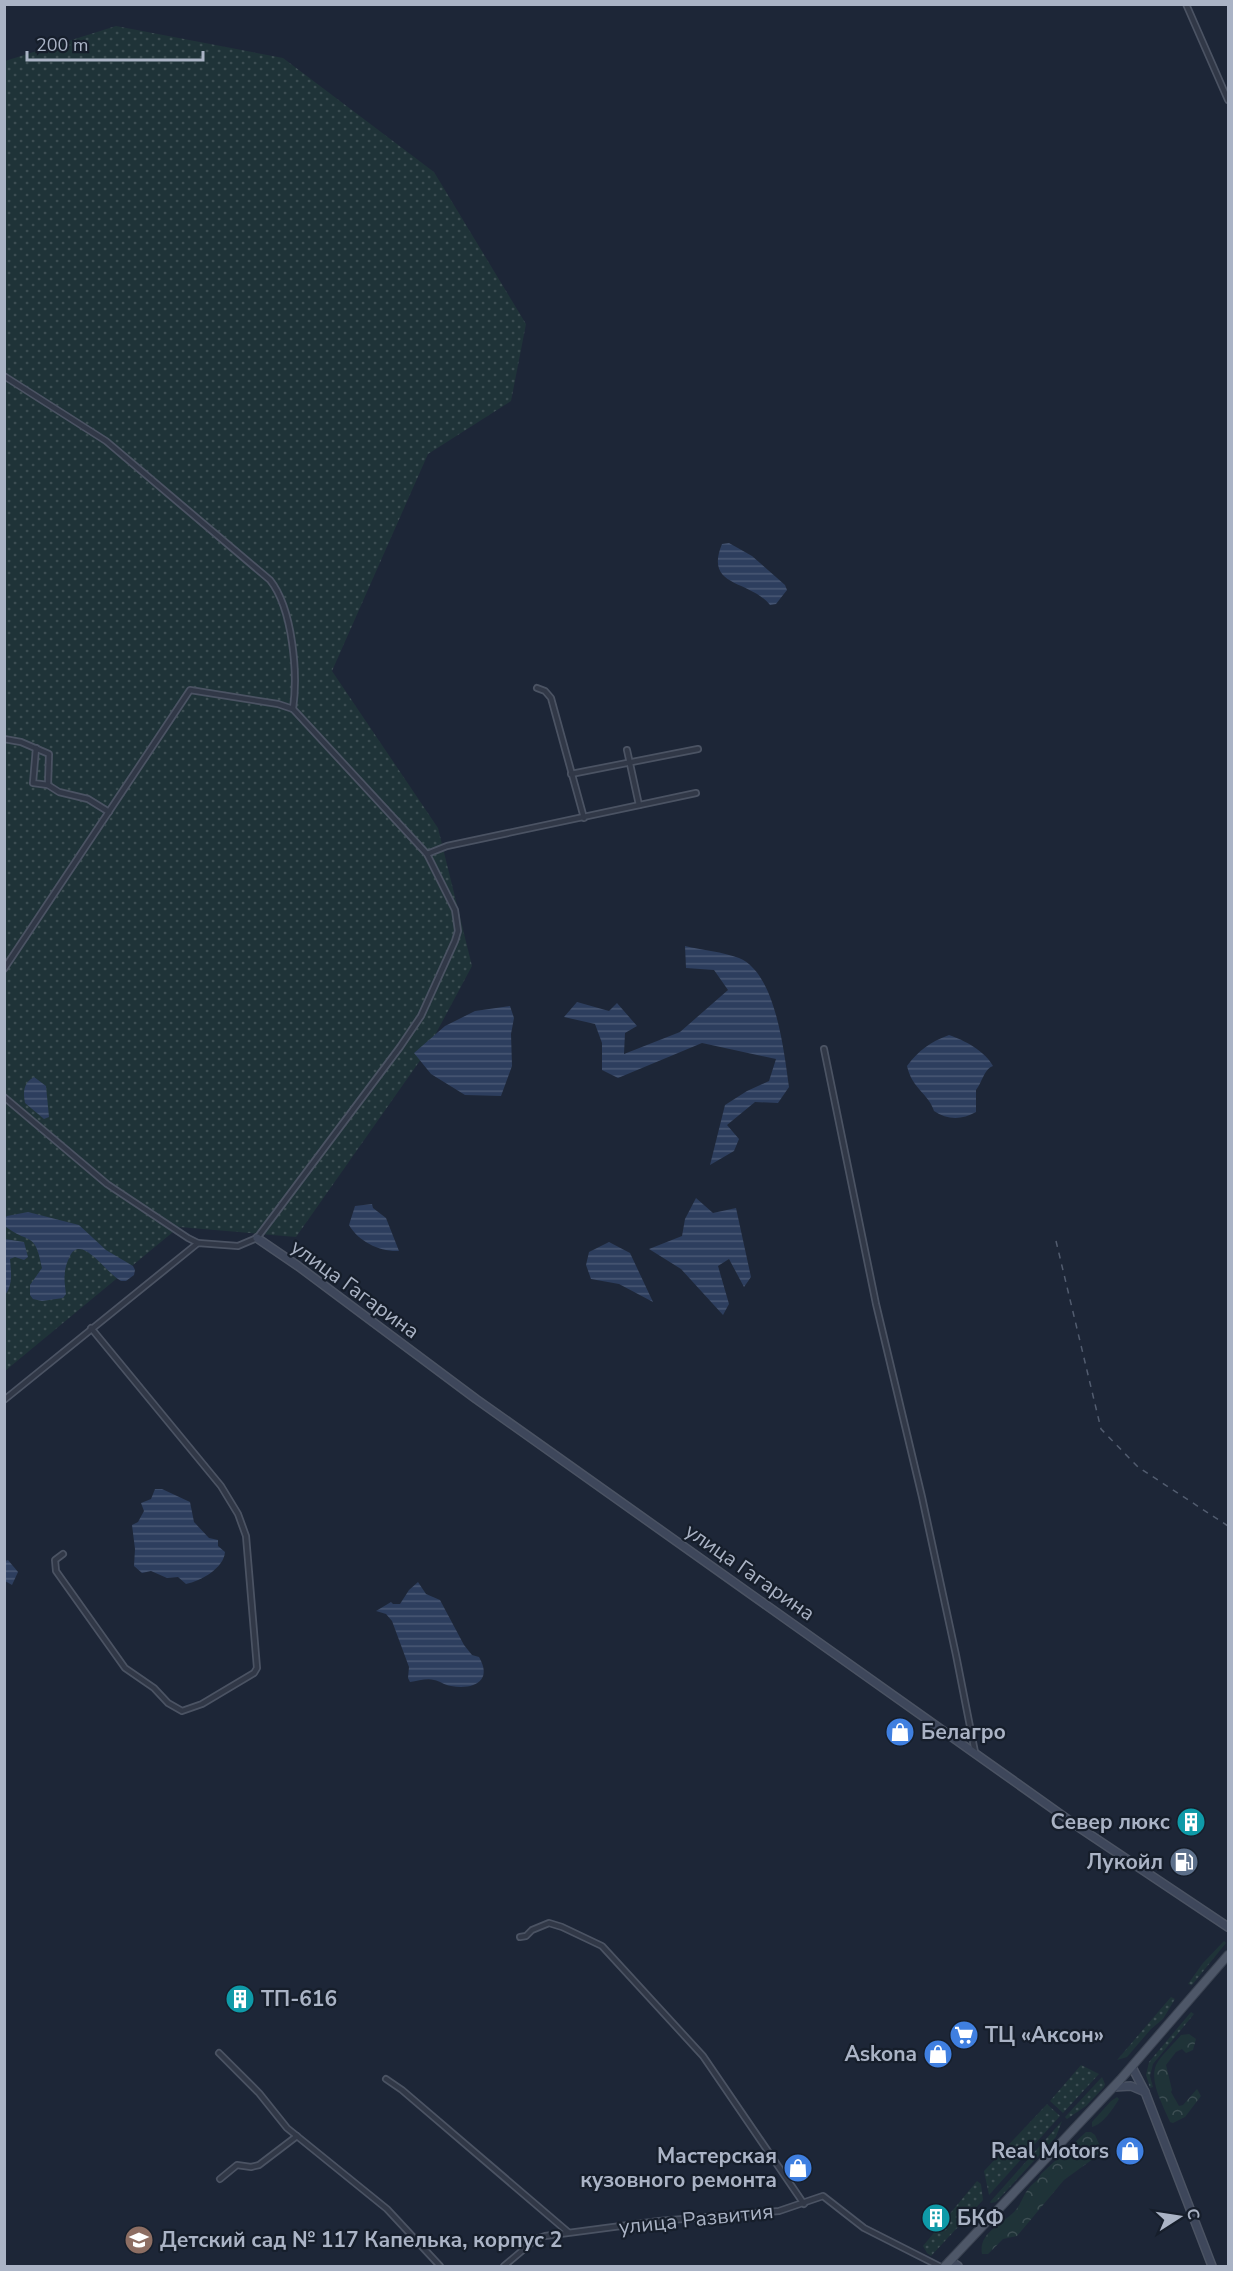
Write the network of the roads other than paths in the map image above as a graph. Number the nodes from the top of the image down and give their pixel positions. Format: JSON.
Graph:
{"nodes":[{"id":1,"x":1186,"y":4,"type":"edge"},
{"id":2,"x":1228,"y":100,"type":"edge"},
{"id":3,"x":4,"y":376,"type":"edge"},
{"id":4,"x":537,"y":688,"type":"dead end"},
{"id":5,"x":293,"y":710,"type":"junction"},
{"id":6,"x":4,"y":739,"type":"edge"},
{"id":7,"x":36,"y":748,"type":"junction"},
{"id":8,"x":698,"y":749,"type":"dead end"},
{"id":9,"x":627,"y":750,"type":"dead end"},
{"id":10,"x":630,"y":762,"type":"junction"},
{"id":11,"x":571,"y":774,"type":"junction"},
{"id":12,"x":48,"y":785,"type":"junction"},
{"id":13,"x":696,"y":792,"type":"dead end"},
{"id":14,"x":639,"y":805,"type":"junction"},
{"id":15,"x":109,"y":812,"type":"junction"},
{"id":16,"x":584,"y":818,"type":"junction"},
{"id":17,"x":427,"y":854,"type":"junction"},
{"id":18,"x":4,"y":969,"type":"edge"},
{"id":19,"x":824,"y":1049,"type":"dead end"},
{"id":20,"x":4,"y":1097,"type":"edge"},
{"id":21,"x":257,"y":1238,"type":"junction"},
{"id":22,"x":198,"y":1243,"type":"junction"},
{"id":23,"x":92,"y":1328,"type":"junction"},
{"id":24,"x":4,"y":1400,"type":"edge"},
{"id":25,"x":63,"y":1554,"type":"dead end"},
{"id":26,"x":975,"y":1752,"type":"junction"},
{"id":27,"x":1228,"y":1927,"type":"edge"},
{"id":28,"x":520,"y":1937,"type":"dead end"},
{"id":29,"x":1228,"y":1955,"type":"edge"},
{"id":30,"x":219,"y":2053,"type":"dead end"},
{"id":31,"x":1132,"y":2067,"type":"junction"},
{"id":32,"x":386,"y":2079,"type":"dead end"},
{"id":33,"x":1114,"y":2087,"type":"junction"},
{"id":34,"x":1144,"y":2092,"type":"junction"},
{"id":35,"x":297,"y":2136,"type":"junction"},
{"id":36,"x":220,"y":2179,"type":"dead end"},
{"id":37,"x":804,"y":2204,"type":"junction"},
{"id":38,"x":567,"y":2232,"type":"junction"},
{"id":39,"x":947,"y":2264,"type":"edge"},
{"id":40,"x":440,"y":2266,"type":"edge"},
{"id":41,"x":504,"y":2266,"type":"edge"},
{"id":42,"x":939,"y":2266,"type":"edge"},
{"id":43,"x":958,"y":2266,"type":"edge"},
{"id":44,"x":1212,"y":2266,"type":"edge"}],
"edges":[{"from":1,"to":2,"type":"street"},
{"from":3,"to":5,"type":"street"},
{"from":4,"to":11,"type":"street"},
{"from":5,"to":15,"type":"street"},
{"from":5,"to":17,"type":"street"},
{"from":6,"to":7,"type":"street"},
{"from":7,"to":12,"type":"street"},
{"from":7,"to":12,"type":"street"},
{"from":8,"to":10,"type":"street"},
{"from":9,"to":10,"type":"street"},
{"from":10,"to":11,"type":"street"},
{"from":10,"to":14,"type":"street"},
{"from":11,"to":16,"type":"street"},
{"from":12,"to":15,"type":"street"},
{"from":13,"to":14,"type":"street"},
{"from":14,"to":16,"type":"street"},
{"from":15,"to":18,"type":"street"},
{"from":16,"to":17,"type":"street"},
{"from":17,"to":21,"type":"street"},
{"from":19,"to":26,"type":"street"},
{"from":20,"to":22,"type":"street"},
{"from":21,"to":22,"type":"street"},
{"from":21,"to":26,"type":"street","name":"улица Гагарина"},
{"from":22,"to":23,"type":"street"},
{"from":23,"to":24,"type":"street"},
{"from":23,"to":25,"type":"street"},
{"from":26,"to":27,"type":"street","name":"улица Гагарина"},
{"from":28,"to":37,"type":"street"},
{"from":29,"to":31,"type":"main road"},
{"from":30,"to":35,"type":"street"},
{"from":31,"to":33,"type":"main road"},
{"from":31,"to":34,"type":"street"},
{"from":32,"to":38,"type":"street"},
{"from":33,"to":34,"type":"street"},
{"from":33,"to":39,"type":"main road"},
{"from":34,"to":44,"type":"street"},
{"from":35,"to":36,"type":"street"},
{"from":35,"to":40,"type":"street"},
{"from":37,"to":38,"type":"street","name":"улица Развития"},
{"from":37,"to":42,"type":"street","name":"улица Развития"},
{"from":38,"to":41,"type":"street","name":"улица Развития"},
{"from":39,"to":43,"type":"street"}]}
